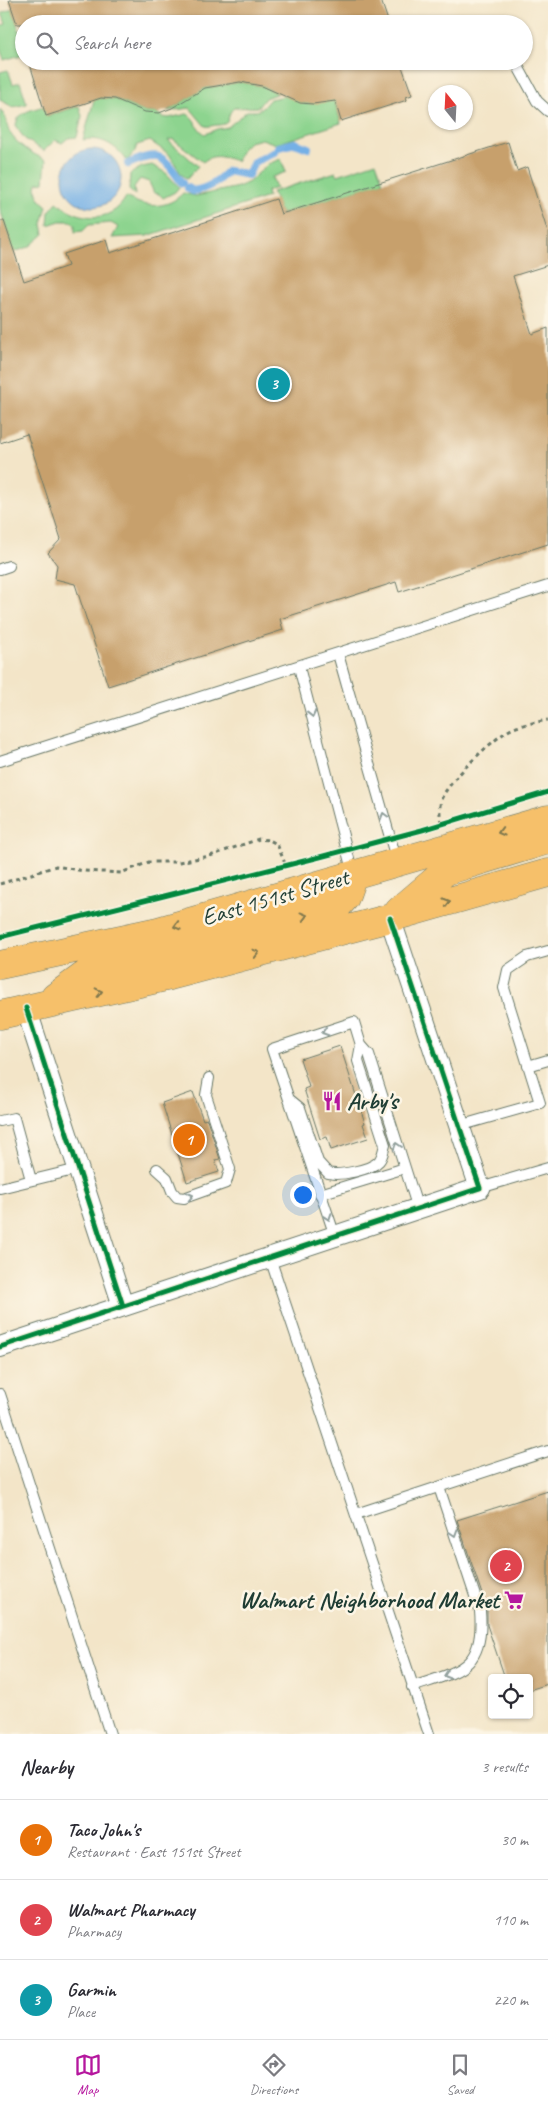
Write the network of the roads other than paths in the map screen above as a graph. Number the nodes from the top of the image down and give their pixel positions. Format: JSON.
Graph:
{"nodes":[{"id":1,"x":519,"y":70,"type":"edge"},
{"id":2,"x":548,"y":111,"type":"edge"},
{"id":3,"x":548,"y":586,"type":"edge"},
{"id":4,"x":338,"y":654,"type":"junction"},
{"id":5,"x":299,"y":667,"type":"junction"},
{"id":6,"x":0,"y":761,"type":"edge"},
{"id":7,"x":548,"y":819,"type":"edge"},
{"id":8,"x":548,"y":840,"type":"edge"},
{"id":9,"x":398,"y":863,"type":"junction"},
{"id":10,"x":548,"y":873,"type":"edge"},
{"id":11,"x":353,"y":875,"type":"junction"},
{"id":12,"x":390,"y":918,"type":"junction"},
{"id":13,"x":548,"y":950,"type":"edge"},
{"id":14,"x":0,"y":965,"type":"edge"},
{"id":15,"x":36,"y":1006,"type":"junction"},
{"id":16,"x":0,"y":1014,"type":"edge"},
{"id":17,"x":361,"y":1045,"type":"junction"},
{"id":18,"x":548,"y":1060,"type":"edge"},
{"id":19,"x":528,"y":1066,"type":"junction"},
{"id":20,"x":209,"y":1078,"type":"dead end"},
{"id":21,"x":289,"y":1099,"type":"junction"},
{"id":22,"x":544,"y":1102,"type":"edge"},
{"id":23,"x":0,"y":1121,"type":"edge"},
{"id":24,"x":459,"y":1126,"type":"junction"},
{"id":25,"x":405,"y":1168,"type":"junction"},
{"id":26,"x":548,"y":1168,"type":"edge"},
{"id":27,"x":157,"y":1169,"type":"dead end"},
{"id":28,"x":78,"y":1170,"type":"junction"},
{"id":29,"x":31,"y":1180,"type":"junction"},
{"id":30,"x":0,"y":1188,"type":"edge"},
{"id":31,"x":480,"y":1188,"type":"junction"},
{"id":32,"x":320,"y":1194,"type":"junction"},
{"id":33,"x":418,"y":1209,"type":"junction"},
{"id":34,"x":335,"y":1236,"type":"junction"},
{"id":35,"x":270,"y":1258,"type":"junction"},
{"id":36,"x":123,"y":1306,"type":"junction"},
{"id":37,"x":0,"y":1347,"type":"edge"},
{"id":38,"x":0,"y":1394,"type":"edge"},
{"id":39,"x":548,"y":1451,"type":"edge"},
{"id":40,"x":438,"y":1487,"type":"junction"},
{"id":41,"x":356,"y":1514,"type":"junction"},
{"id":42,"x":412,"y":1687,"type":"junction"},
{"id":43,"x":110,"y":1734,"type":"edge"},
{"id":44,"x":429,"y":1734,"type":"edge"}],
"edges":[{"from":1,"to":2,"type":"lane"},
{"from":3,"to":4,"type":"lane"},
{"from":4,"to":5,"type":"lane"},
{"from":9,"to":4,"type":"lane","one_way":true},
{"from":5,"to":6,"type":"lane"},
{"from":5,"to":11,"type":"lane","one_way":true},
{"from":7,"to":9,"type":"main road","name":"East 151st Street","one_way":true},
{"from":8,"to":12,"type":"main road"},
{"from":9,"to":11,"type":"main road","name":"East 151st Street"},
{"from":12,"to":10,"type":"main road","name":"East 151st Street","one_way":true},
{"from":11,"to":14,"type":"main road","name":"East 151st Street","one_way":true},
{"from":15,"to":11,"type":"main road","one_way":true},
{"from":15,"to":12,"type":"main road","name":"East 151st Street","one_way":true},
{"from":12,"to":24,"type":"street"},
{"from":13,"to":19,"type":"lane"},
{"from":15,"to":16,"type":"main road","name":"East 151st Street"},
{"from":15,"to":28,"type":"street"},
{"from":17,"to":21,"type":"lane","one_way":true},
{"from":17,"to":21,"type":"lane"},
{"from":25,"to":17,"type":"lane","one_way":true},
{"from":18,"to":19,"type":"lane"},
{"from":19,"to":22,"type":"lane"},
{"from":27,"to":20,"type":"lane","one_way":true},
{"from":21,"to":32,"type":"lane"},
{"from":22,"to":24,"type":"lane"},
{"from":23,"to":29,"type":"lane"},
{"from":24,"to":31,"type":"street"},
{"from":25,"to":32,"type":"lane"},
{"from":25,"to":33,"type":"lane"},
{"from":26,"to":31,"type":"lane"},
{"from":28,"to":29,"type":"lane"},
{"from":28,"to":36,"type":"street"},
{"from":29,"to":30,"type":"lane"},
{"from":31,"to":33,"type":"street"},
{"from":32,"to":34,"type":"lane","one_way":true},
{"from":33,"to":34,"type":"street"},
{"from":34,"to":35,"type":"street"},
{"from":35,"to":36,"type":"street"},
{"from":35,"to":41,"type":"lane"},
{"from":36,"to":37,"type":"street"},
{"from":38,"to":43,"type":"lane"},
{"from":39,"to":40,"type":"lane"},
{"from":40,"to":41,"type":"lane"},
{"from":40,"to":42,"type":"lane","one_way":true},
{"from":41,"to":42,"type":"lane"},
{"from":42,"to":44,"type":"lane"}]}
